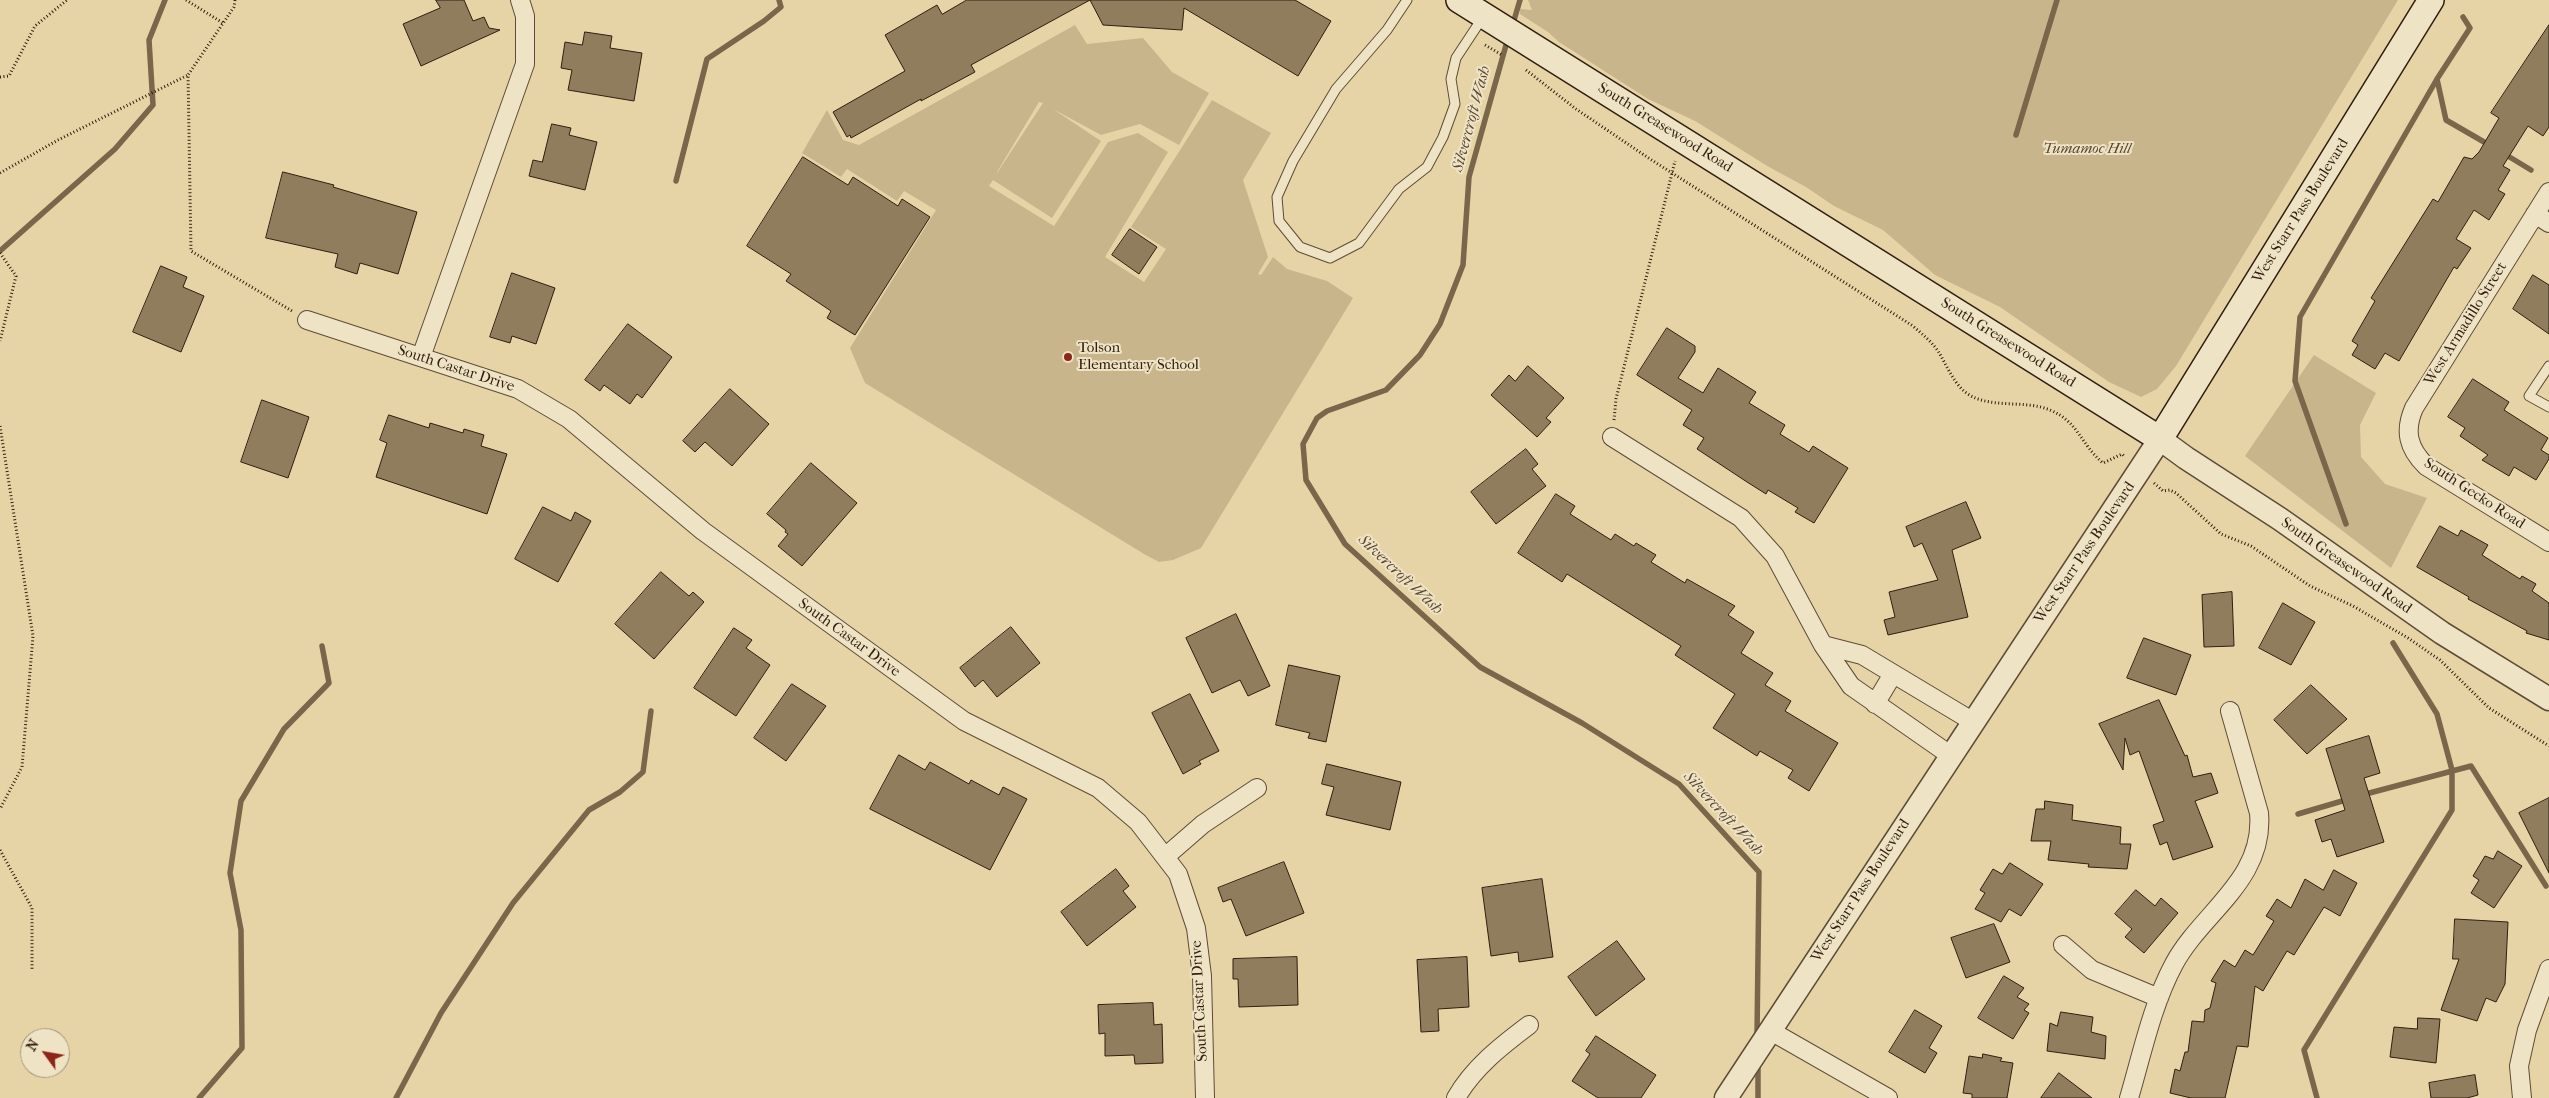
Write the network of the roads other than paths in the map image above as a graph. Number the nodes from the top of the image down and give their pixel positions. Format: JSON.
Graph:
{"nodes":[{"id":1,"x":520,"y":0,"type":"edge"},
{"id":2,"x":1407,"y":0,"type":"edge"},
{"id":3,"x":1459,"y":0,"type":"edge"},
{"id":4,"x":2431,"y":0,"type":"edge"},
{"id":5,"x":1484,"y":16,"type":"junction"},
{"id":6,"x":2549,"y":192,"type":"edge"},
{"id":7,"x":2542,"y":219,"type":"edge"},
{"id":8,"x":307,"y":320,"type":"road end"},
{"id":9,"x":421,"y":357,"type":"junction"},
{"id":10,"x":2549,"y":366,"type":"edge"},
{"id":11,"x":2549,"y":407,"type":"edge"},
{"id":12,"x":1612,"y":437,"type":"road end"},
{"id":13,"x":2408,"y":438,"type":"joint"},
{"id":14,"x":2160,"y":439,"type":"junction"},
{"id":15,"x":2549,"y":542,"type":"edge"},
{"id":16,"x":1823,"y":645,"type":"junction"},
{"id":17,"x":1893,"y":674,"type":"junction"},
{"id":18,"x":2549,"y":698,"type":"edge"},
{"id":19,"x":1876,"y":704,"type":"junction"},
{"id":20,"x":2230,"y":711,"type":"dead end"},
{"id":21,"x":1972,"y":721,"type":"junction"},
{"id":22,"x":1950,"y":754,"type":"junction"},
{"id":23,"x":1257,"y":788,"type":"dead end"},
{"id":24,"x":1165,"y":857,"type":"junction"},
{"id":25,"x":2063,"y":945,"type":"dead end"},
{"id":26,"x":2549,"y":969,"type":"edge"},
{"id":27,"x":2159,"y":998,"type":"junction"},
{"id":28,"x":1529,"y":1025,"type":"dead end"},
{"id":29,"x":1769,"y":1030,"type":"junction"},
{"id":30,"x":1205,"y":1098,"type":"edge"},
{"id":31,"x":1456,"y":1098,"type":"edge"},
{"id":32,"x":1726,"y":1098,"type":"edge"},
{"id":33,"x":1888,"y":1098,"type":"edge"},
{"id":34,"x":2129,"y":1098,"type":"edge"},
{"id":35,"x":2522,"y":1098,"type":"edge"}],
"edges":[{"from":1,"to":9,"type":"street"},
{"from":2,"to":5,"type":"lane"},
{"from":3,"to":5,"type":"main road","name":"South Greasewood Road"},
{"from":4,"to":14,"type":"main road","name":"West Starr Pass Boulevard"},
{"from":5,"to":14,"type":"main road","name":"South Greasewood Road"},
{"from":6,"to":7,"type":"street","name":"West Armadillo Street"},
{"from":7,"to":13,"type":"street","name":"West Armadillo Street"},
{"from":8,"to":9,"type":"street","name":"South Castar Drive"},
{"from":9,"to":24,"type":"street","name":"South Castar Drive"},
{"from":10,"to":11,"type":"lane"},
{"from":12,"to":16,"type":"street"},
{"from":13,"to":15,"type":"street","name":"South Gecko Road"},
{"from":14,"to":18,"type":"street","name":"South Greasewood Road"},
{"from":14,"to":21,"type":"street","name":"West Starr Pass Boulevard"},
{"from":16,"to":17,"type":"street"},
{"from":16,"to":19,"type":"street"},
{"from":17,"to":19,"type":"street"},
{"from":17,"to":21,"type":"street"},
{"from":19,"to":22,"type":"street"},
{"from":20,"to":27,"type":"street"},
{"from":21,"to":22,"type":"street","name":"West Starr Pass Boulevard"},
{"from":22,"to":29,"type":"street","name":"West Starr Pass Boulevard"},
{"from":23,"to":24,"type":"street"},
{"from":24,"to":30,"type":"street","name":"South Castar Drive"},
{"from":25,"to":27,"type":"street"},
{"from":26,"to":35,"type":"street"},
{"from":27,"to":34,"type":"street"},
{"from":28,"to":31,"type":"street"},
{"from":29,"to":32,"type":"street","name":"West Starr Pass Boulevard"},
{"from":29,"to":33,"type":"street"}]}
